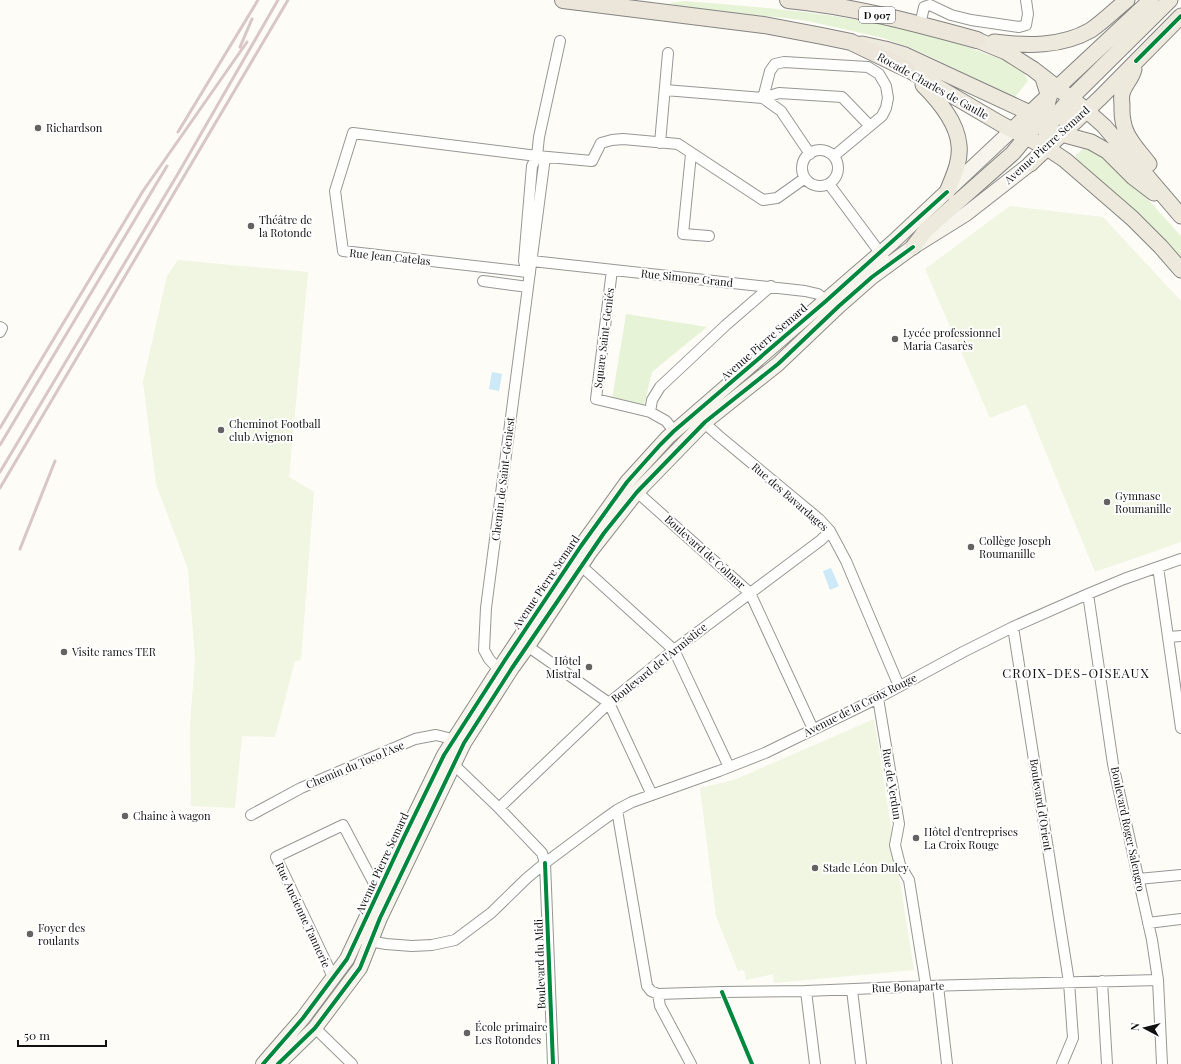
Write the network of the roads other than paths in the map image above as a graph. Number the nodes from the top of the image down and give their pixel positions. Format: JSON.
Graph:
{"nodes":[{"id":1,"x":563,"y":0,"type":"edge"},
{"id":2,"x":788,"y":0,"type":"edge"},
{"id":3,"x":1026,"y":0,"type":"edge"},
{"id":4,"x":1127,"y":0,"type":"edge"},
{"id":5,"x":1152,"y":0,"type":"edge"},
{"id":6,"x":1170,"y":0,"type":"edge"},
{"id":7,"x":1181,"y":16,"type":"edge"},
{"id":8,"x":920,"y":25,"type":"junction"},
{"id":9,"x":977,"y":40,"type":"junction"},
{"id":10,"x":560,"y":41,"type":"dead end"},
{"id":11,"x":851,"y":42,"type":"junction"},
{"id":12,"x":668,"y":53,"type":"dead end"},
{"id":13,"x":1136,"y":60,"type":"junction"},
{"id":14,"x":907,"y":69,"type":"junction"},
{"id":15,"x":665,"y":90,"type":"junction"},
{"id":16,"x":1053,"y":93,"type":"junction"},
{"id":17,"x":763,"y":98,"type":"junction"},
{"id":18,"x":1070,"y":99,"type":"junction"},
{"id":19,"x":1086,"y":110,"type":"junction"},
{"id":20,"x":1039,"y":124,"type":"junction"},
{"id":21,"x":870,"y":126,"type":"junction"},
{"id":22,"x":1012,"y":130,"type":"junction"},
{"id":23,"x":1063,"y":133,"type":"junction"},
{"id":24,"x":660,"y":143,"type":"junction"},
{"id":25,"x":1047,"y":148,"type":"junction"},
{"id":26,"x":691,"y":154,"type":"junction"},
{"id":27,"x":810,"y":154,"type":"junction"},
{"id":28,"x":834,"y":156,"type":"junction"},
{"id":29,"x":541,"y":157,"type":"junction"},
{"id":30,"x":1066,"y":160,"type":"junction"},
{"id":31,"x":1030,"y":164,"type":"junction"},
{"id":32,"x":805,"y":178,"type":"junction"},
{"id":33,"x":829,"y":184,"type":"junction"},
{"id":34,"x":947,"y":192,"type":"junction"},
{"id":35,"x":1180,"y":215,"type":"edge"},
{"id":36,"x":709,"y":236,"type":"dead end"},
{"id":37,"x":913,"y":247,"type":"junction"},
{"id":38,"x":884,"y":259,"type":"junction"},
{"id":39,"x":532,"y":261,"type":"junction"},
{"id":40,"x":612,"y":270,"type":"junction"},
{"id":41,"x":1181,"y":270,"type":"edge"},
{"id":42,"x":528,"y":273,"type":"junction"},
{"id":43,"x":483,"y":281,"type":"dead end"},
{"id":44,"x":771,"y":286,"type":"junction"},
{"id":45,"x":528,"y":287,"type":"junction"},
{"id":46,"x":832,"y":304,"type":"junction"},
{"id":47,"x":0,"y":327,"type":"edge"},
{"id":48,"x":0,"y":332,"type":"edge"},
{"id":49,"x":650,"y":412,"type":"junction"},
{"id":50,"x":699,"y":418,"type":"junction"},
{"id":51,"x":674,"y":431,"type":"junction"},
{"id":52,"x":637,"y":492,"type":"junction"},
{"id":53,"x":830,"y":531,"type":"junction"},
{"id":54,"x":1181,"y":559,"type":"edge"},
{"id":55,"x":577,"y":562,"type":"junction"},
{"id":56,"x":1158,"y":567,"type":"junction"},
{"id":57,"x":750,"y":593,"type":"junction"},
{"id":58,"x":1088,"y":594,"type":"junction"},
{"id":59,"x":1013,"y":627,"type":"junction"},
{"id":60,"x":1181,"y":636,"type":"edge"},
{"id":61,"x":1169,"y":637,"type":"junction"},
{"id":62,"x":524,"y":643,"type":"junction"},
{"id":63,"x":674,"y":650,"type":"junction"},
{"id":64,"x":502,"y":673,"type":"junction"},
{"id":65,"x":899,"y":686,"type":"junction"},
{"id":66,"x":878,"y":698,"type":"junction"},
{"id":67,"x":609,"y":703,"type":"junction"},
{"id":68,"x":1181,"y":728,"type":"edge"},
{"id":69,"x":813,"y":729,"type":"junction"},
{"id":70,"x":459,"y":741,"type":"junction"},
{"id":71,"x":449,"y":760,"type":"junction"},
{"id":72,"x":729,"y":767,"type":"junction"},
{"id":73,"x":652,"y":795,"type":"junction"},
{"id":74,"x":499,"y":808,"type":"junction"},
{"id":75,"x":617,"y":810,"type":"junction"},
{"id":76,"x":251,"y":815,"type":"dead end"},
{"id":77,"x":545,"y":863,"type":"junction"},
{"id":78,"x":1181,"y":874,"type":"edge"},
{"id":79,"x":1138,"y":879,"type":"junction"},
{"id":80,"x":378,"y":891,"type":"junction"},
{"id":81,"x":1181,"y":919,"type":"edge"},
{"id":82,"x":1148,"y":923,"type":"junction"},
{"id":83,"x":363,"y":940,"type":"junction"},
{"id":84,"x":333,"y":977,"type":"junction"},
{"id":85,"x":1158,"y":980,"type":"junction"},
{"id":86,"x":1102,"y":981,"type":"junction"},
{"id":87,"x":1070,"y":982,"type":"junction"},
{"id":88,"x":926,"y":986,"type":"junction"},
{"id":89,"x":938,"y":986,"type":"junction"},
{"id":90,"x":852,"y":990,"type":"junction"},
{"id":91,"x":806,"y":991,"type":"junction"},
{"id":92,"x":658,"y":994,"type":"junction"},
{"id":93,"x":315,"y":1028,"type":"junction"},
{"id":94,"x":263,"y":1064,"type":"edge"},
{"id":95,"x":278,"y":1064,"type":"edge"},
{"id":96,"x":352,"y":1064,"type":"edge"},
{"id":97,"x":553,"y":1064,"type":"edge"},
{"id":98,"x":691,"y":1064,"type":"edge"},
{"id":99,"x":816,"y":1064,"type":"edge"},
{"id":100,"x":861,"y":1064,"type":"edge"},
{"id":101,"x":947,"y":1064,"type":"edge"},
{"id":102,"x":1062,"y":1064,"type":"edge"},
{"id":103,"x":1107,"y":1064,"type":"edge"},
{"id":104,"x":1162,"y":1064,"type":"edge"}],
"edges":[{"from":1,"to":11,"type":"highway","name":"Rocade Charles de Gaulle"},
{"from":2,"to":8,"type":"highway","number":"D 907"},
{"from":3,"to":8,"type":"street"},
{"from":4,"to":9,"type":"main road"},
{"from":5,"to":16,"type":"main road","name":"Avenue Pierre Semard"},
{"from":6,"to":18,"type":"main road"},
{"from":7,"to":13,"type":"main road","name":"Avenue Pierre Semard"},
{"from":8,"to":9,"type":"highway","number":"D 907"},
{"from":9,"to":16,"type":"main road","number":"D 907"},
{"from":10,"to":29,"type":"street","name":"Chemin de Saint-Geniest"},
{"from":11,"to":14,"type":"highway","name":"Rocade Charles de Gaulle"},
{"from":11,"to":20,"type":"main road"},
{"from":12,"to":15,"type":"street"},
{"from":13,"to":19,"type":"main road","name":"Avenue Pierre Semard"},
{"from":13,"to":35,"type":"main road"},
{"from":14,"to":22,"type":"main road","name":"Rocade Charles de Gaulle"},
{"from":14,"to":34,"type":"main road"},
{"from":15,"to":17,"type":"street"},
{"from":15,"to":24,"type":"street"},
{"from":16,"to":18,"type":"main road"},
{"from":16,"to":20,"type":"main road","name":"Avenue Pierre Semard"},
{"from":17,"to":21,"type":"street"},
{"from":17,"to":21,"type":"street"},
{"from":17,"to":27,"type":"street"},
{"from":18,"to":19,"type":"main road"},
{"from":18,"to":20,"type":"main road"},
{"from":19,"to":20,"type":"main road"},
{"from":19,"to":23,"type":"main road","name":"Avenue Pierre Semard"},
{"from":19,"to":35,"type":"main road"},
{"from":20,"to":22,"type":"main road","name":"Avenue Pierre Semard"},
{"from":20,"to":22,"type":"main road","name":"Rocade Charles de Gaulle"},
{"from":20,"to":23,"type":"main road"},
{"from":20,"to":25,"type":"main road","name":"Rocade Charles de Gaulle"},
{"from":20,"to":37,"type":"main road"},
{"from":21,"to":28,"type":"street"},
{"from":22,"to":34,"type":"main road","name":"Avenue Pierre Semard"},
{"from":23,"to":25,"type":"main road","name":"Avenue Pierre Semard"},
{"from":23,"to":35,"type":"main road"},
{"from":24,"to":26,"type":"street"},
{"from":24,"to":29,"type":"street"},
{"from":25,"to":30,"type":"main road","name":"Rocade Charles de Gaulle"},
{"from":25,"to":31,"type":"main road","name":"Avenue Pierre Semard"},
{"from":26,"to":32,"type":"street"},
{"from":26,"to":36,"type":"street"},
{"from":27,"to":28,"type":"street"},
{"from":27,"to":32,"type":"street"},
{"from":28,"to":33,"type":"street"},
{"from":29,"to":39,"type":"street","name":"Chemin de Saint-Geniest"},
{"from":29,"to":42,"type":"street","name":"Chemin de Saint-Geniest"},
{"from":29,"to":42,"type":"street","name":"Rue Jean Catelas"},
{"from":30,"to":31,"type":"main road"},
{"from":30,"to":41,"type":"main road","name":"Rocade Charles de Gaulle"},
{"from":31,"to":37,"type":"main road","name":"Avenue Pierre Semard"},
{"from":32,"to":33,"type":"street"},
{"from":33,"to":38,"type":"street"},
{"from":34,"to":38,"type":"main road","name":"Avenue Pierre Semard"},
{"from":37,"to":38,"type":"main road","name":"Avenue Pierre Semard"},
{"from":38,"to":46,"type":"main road","name":"Avenue Pierre Semard"},
{"from":39,"to":40,"type":"street","name":"Rue Simone Grand"},
{"from":39,"to":42,"type":"street","name":"Chemin de Saint-Geniest"},
{"from":40,"to":44,"type":"street","name":"Rue Simone Grand"},
{"from":40,"to":49,"type":"street","name":"Square Saint-Geniés"},
{"from":42,"to":45,"type":"street","name":"Chemin de Saint-Geniest"},
{"from":43,"to":45,"type":"street"},
{"from":44,"to":46,"type":"street","name":"Rue Simone Grand"},
{"from":44,"to":49,"type":"street"},
{"from":45,"to":64,"type":"street","name":"Chemin de Saint-Geniest"},
{"from":46,"to":50,"type":"main road","name":"Avenue Pierre Semard"},
{"from":47,"to":48,"type":"street"},
{"from":49,"to":51,"type":"street","name":"Square Saint-Geniés"},
{"from":50,"to":51,"type":"main road","name":"Avenue Pierre Semard"},
{"from":50,"to":52,"type":"main road","name":"Avenue Pierre Semard"},
{"from":50,"to":53,"type":"street","name":"Rue des Bavardages"},
{"from":51,"to":55,"type":"main road","name":"Avenue Pierre Semard"},
{"from":52,"to":55,"type":"main road","name":"Avenue Pierre Semard"},
{"from":52,"to":57,"type":"street","name":"Boulevard de Colmar"},
{"from":53,"to":57,"type":"street","name":"Boulevard de l'Armistice"},
{"from":53,"to":65,"type":"street","name":"Rue des Bavardages"},
{"from":54,"to":56,"type":"street","name":"Avenue de la Croix Rouge"},
{"from":55,"to":62,"type":"main road","name":"Avenue Pierre Semard"},
{"from":55,"to":63,"type":"street"},
{"from":56,"to":58,"type":"street","name":"Avenue de la Croix Rouge"},
{"from":56,"to":61,"type":"street"},
{"from":57,"to":63,"type":"street","name":"Boulevard de l'Armistice"},
{"from":57,"to":69,"type":"street","name":"Boulevard de Colmar"},
{"from":58,"to":59,"type":"street","name":"Avenue de la Croix Rouge"},
{"from":58,"to":79,"type":"street","name":"Boulevard Roger Salengro"},
{"from":59,"to":65,"type":"street","name":"Avenue de la Croix Rouge"},
{"from":59,"to":87,"type":"street","name":"Boulevard d'Orient"},
{"from":60,"to":61,"type":"street"},
{"from":61,"to":68,"type":"street"},
{"from":62,"to":64,"type":"main road","name":"Avenue Pierre Semard"},
{"from":62,"to":67,"type":"street"},
{"from":63,"to":67,"type":"street","name":"Boulevard de l'Armistice"},
{"from":63,"to":72,"type":"street"},
{"from":64,"to":70,"type":"main road","name":"Avenue Pierre Semard"},
{"from":65,"to":66,"type":"street","name":"Avenue de la Croix Rouge"},
{"from":66,"to":69,"type":"street","name":"Avenue de la Croix Rouge"},
{"from":66,"to":88,"type":"street","name":"Rue de Verdun"},
{"from":67,"to":73,"type":"street"},
{"from":67,"to":74,"type":"street","name":"Boulevard de l'Armistice"},
{"from":69,"to":72,"type":"street","name":"Avenue de la Croix Rouge"},
{"from":70,"to":71,"type":"main road","name":"Avenue Pierre Semard"},
{"from":70,"to":76,"type":"street","name":"Chemin du Toco l'Ase"},
{"from":71,"to":74,"type":"street"},
{"from":71,"to":80,"type":"main road","name":"Avenue Pierre Semard"},
{"from":71,"to":83,"type":"main road","name":"Avenue Pierre Semard"},
{"from":72,"to":73,"type":"street","name":"Avenue de la Croix Rouge"},
{"from":73,"to":75,"type":"street","name":"Avenue de la Croix Rouge"},
{"from":74,"to":77,"type":"street"},
{"from":75,"to":77,"type":"street","name":"Avenue de la Croix Rouge"},
{"from":75,"to":92,"type":"street"},
{"from":77,"to":83,"type":"street","name":"Avenue de la Croix Rouge"},
{"from":77,"to":97,"type":"street","name":"Boulevard du Midi"},
{"from":78,"to":79,"type":"street"},
{"from":79,"to":82,"type":"street","name":"Boulevard Roger Salengro"},
{"from":80,"to":83,"type":"main road","name":"Avenue Pierre Semard"},
{"from":80,"to":84,"type":"street","name":"Rue Ancienne Tannerie"},
{"from":81,"to":82,"type":"street"},
{"from":82,"to":85,"type":"street","name":"Boulevard Roger Salengro"},
{"from":83,"to":84,"type":"main road","name":"Avenue Pierre Semard"},
{"from":83,"to":93,"type":"main road","name":"Avenue Pierre Semard"},
{"from":84,"to":94,"type":"main road","name":"Avenue Pierre Semard"},
{"from":85,"to":86,"type":"street","name":"Rue Bonaparte"},
{"from":85,"to":104,"type":"street","name":"Boulevard Roger Salengro"},
{"from":86,"to":87,"type":"street","name":"Rue Bonaparte"},
{"from":86,"to":103,"type":"street"},
{"from":87,"to":89,"type":"street","name":"Rue Bonaparte"},
{"from":87,"to":102,"type":"street","name":"Boulevard d'Orient"},
{"from":88,"to":89,"type":"street","name":"Rue Bonaparte"},
{"from":88,"to":90,"type":"street","name":"Rue Bonaparte"},
{"from":89,"to":101,"type":"street"},
{"from":90,"to":91,"type":"street","name":"Rue Bonaparte"},
{"from":90,"to":100,"type":"street"},
{"from":91,"to":92,"type":"street","name":"Rue Bonaparte"},
{"from":91,"to":99,"type":"street"},
{"from":92,"to":98,"type":"street"},
{"from":93,"to":95,"type":"main road","name":"Avenue Pierre Semard"},
{"from":93,"to":96,"type":"street"}]}
